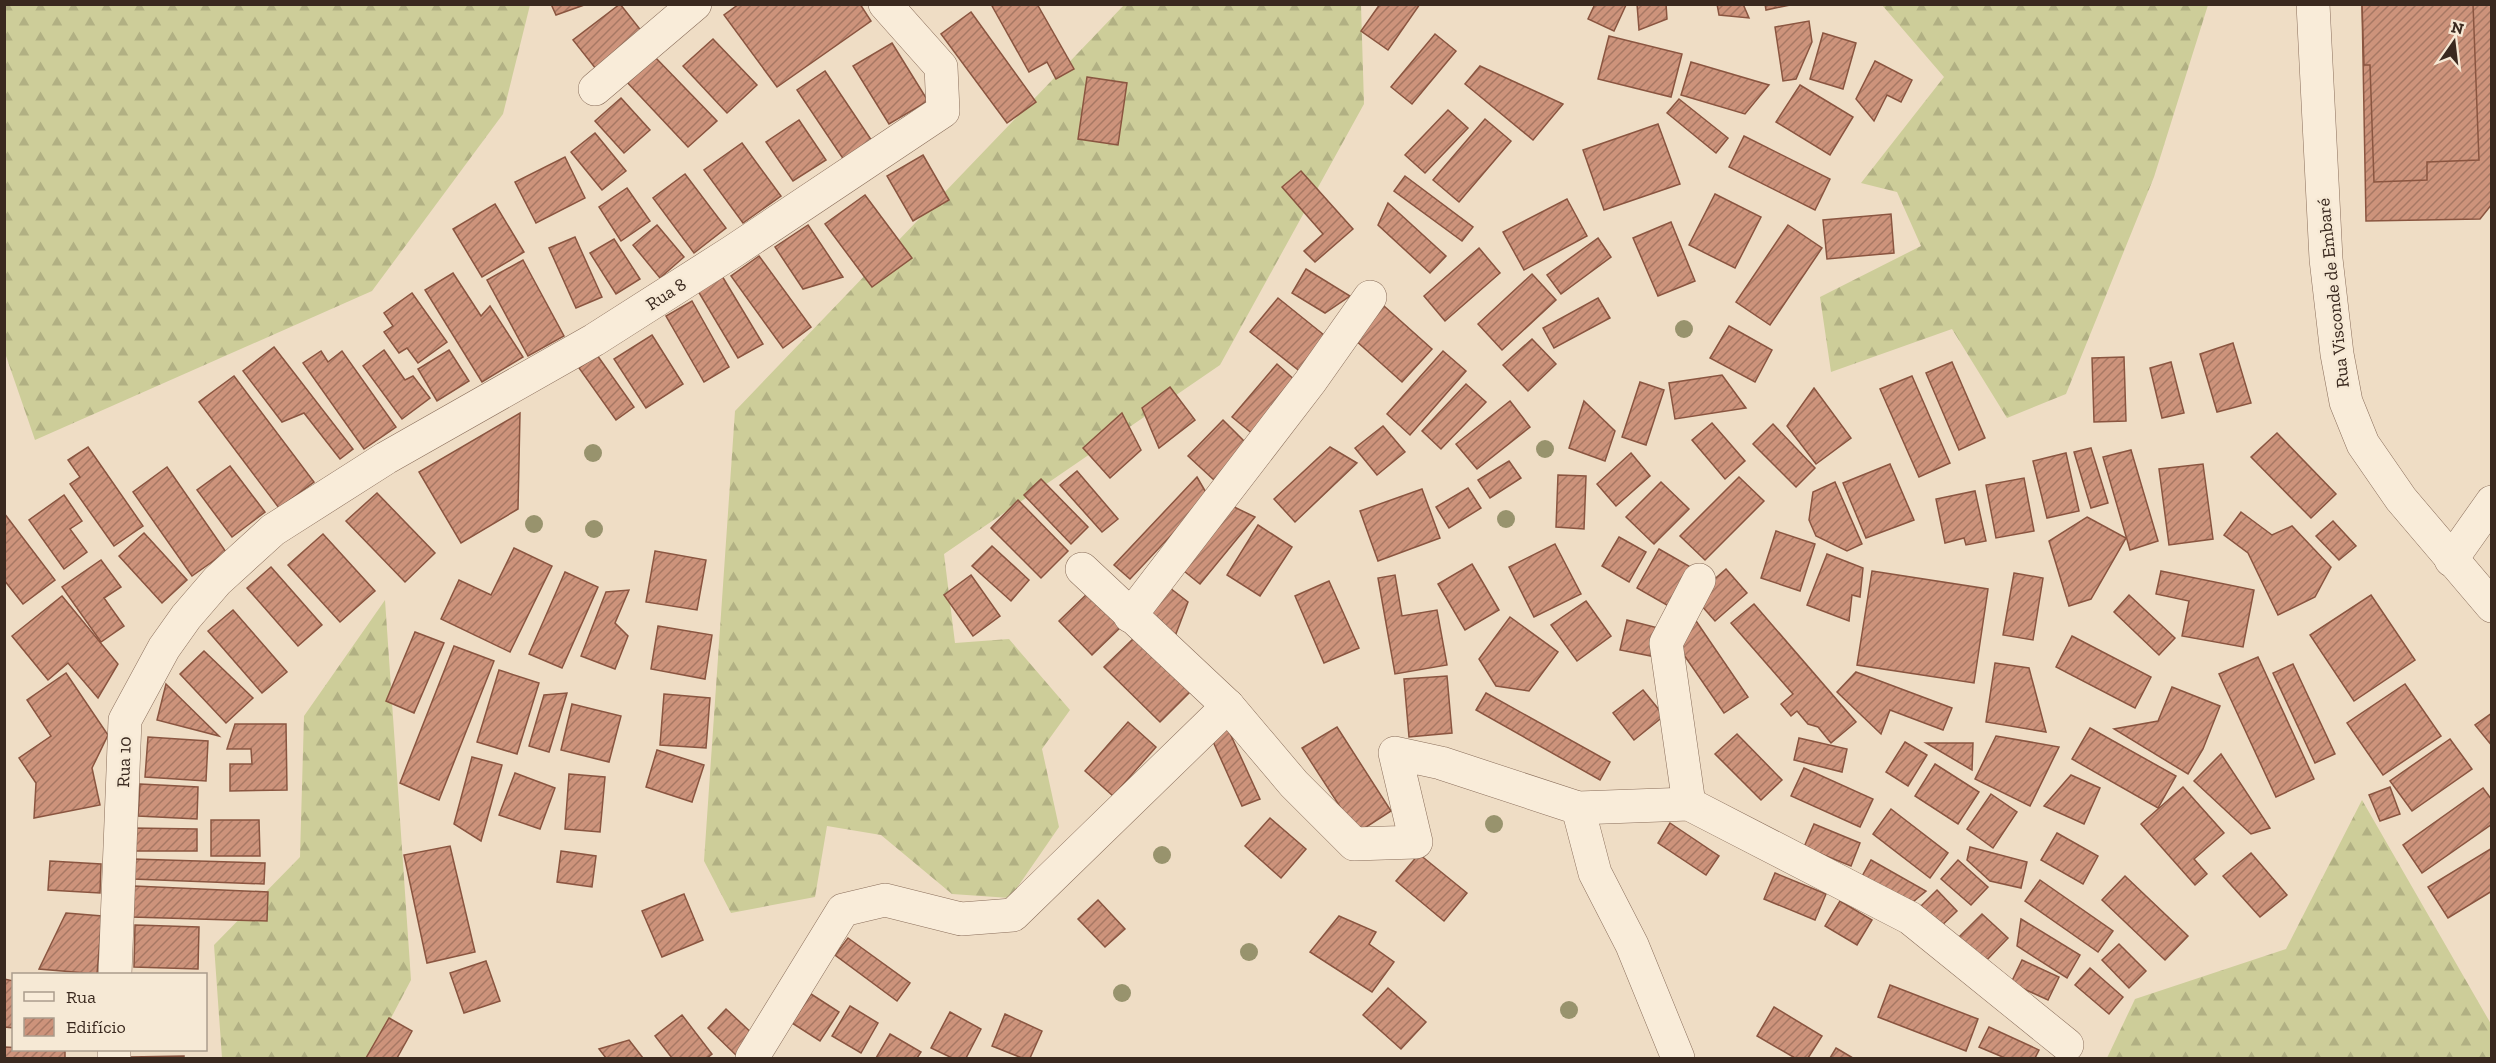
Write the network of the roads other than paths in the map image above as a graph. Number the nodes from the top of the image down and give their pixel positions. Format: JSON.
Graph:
{"nodes":[{"id":1,"x":695,"y":4,"type":"edge"},
{"id":2,"x":885,"y":4,"type":"edge"},
{"id":3,"x":2313,"y":4,"type":"edge"},
{"id":4,"x":595,"y":88,"type":"dead end"},
{"id":5,"x":1370,"y":297,"type":"dead end"},
{"id":6,"x":2492,"y":502,"type":"edge"},
{"id":7,"x":273,"y":530,"type":"joint"},
{"id":8,"x":2451,"y":560,"type":"junction"},
{"id":9,"x":1082,"y":569,"type":"dead end"},
{"id":10,"x":1699,"y":580,"type":"dead end"},
{"id":11,"x":2492,"y":606,"type":"edge"},
{"id":12,"x":1130,"y":616,"type":"junction"},
{"id":13,"x":1228,"y":706,"type":"junction"},
{"id":14,"x":1689,"y":804,"type":"junction"},
{"id":15,"x":1578,"y":808,"type":"junction"},
{"id":16,"x":115,"y":973,"type":"edge"},
{"id":17,"x":2067,"y":1045,"type":"dead end"},
{"id":18,"x":752,"y":1059,"type":"edge"},
{"id":19,"x":1678,"y":1059,"type":"edge"}],
"edges":[{"from":1,"to":4,"type":"street"},
{"from":2,"to":7,"type":"street","name":"Rua 8"},
{"from":3,"to":8,"type":"street","name":"Rua Visconde de Embaré"},
{"from":5,"to":12,"type":"street"},
{"from":6,"to":8,"type":"street"},
{"from":7,"to":16,"type":"street","name":"Rua 10"},
{"from":8,"to":11,"type":"street","name":"Rua Visconde de Embaré"},
{"from":9,"to":12,"type":"street"},
{"from":10,"to":14,"type":"street"},
{"from":12,"to":13,"type":"street"},
{"from":13,"to":15,"type":"street"},
{"from":13,"to":18,"type":"street"},
{"from":14,"to":15,"type":"street"},
{"from":14,"to":17,"type":"street"},
{"from":15,"to":19,"type":"street"}]}
